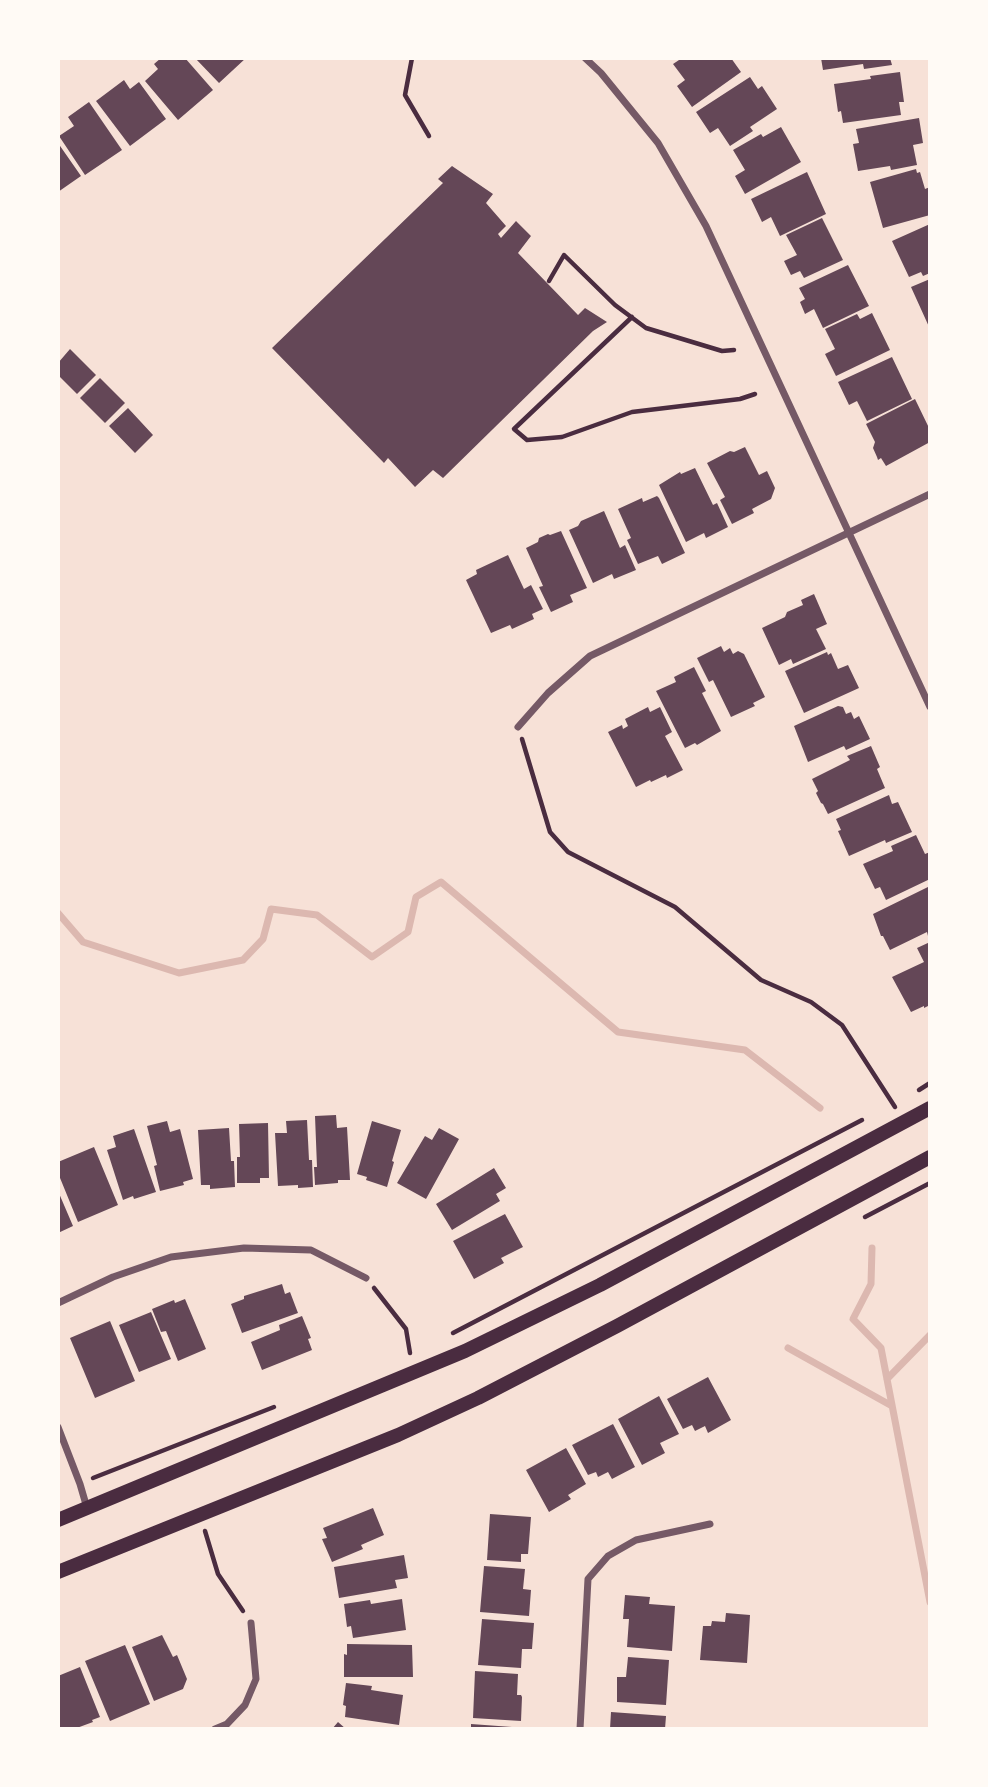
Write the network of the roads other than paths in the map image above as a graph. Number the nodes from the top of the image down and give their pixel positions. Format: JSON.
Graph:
{"nodes":[{"id":1,"x":585,"y":58,"type":"edge"},
{"id":2,"x":930,"y":494,"type":"edge"},
{"id":3,"x":849,"y":532,"type":"junction"},
{"id":4,"x":930,"y":707,"type":"edge"},
{"id":5,"x":518,"y":727,"type":"road end"},
{"id":6,"x":930,"y":1108,"type":"edge"},
{"id":7,"x":930,"y":1157,"type":"edge"},
{"id":8,"x":366,"y":1278,"type":"road end"},
{"id":9,"x":58,"y":1303,"type":"edge"},
{"id":10,"x":58,"y":1427,"type":"edge"},
{"id":11,"x":87,"y":1508,"type":"junction"},
{"id":12,"x":58,"y":1520,"type":"edge"},
{"id":13,"x":710,"y":1524,"type":"dead end"},
{"id":14,"x":58,"y":1572,"type":"edge"},
{"id":15,"x":251,"y":1623,"type":"road end"},
{"id":16,"x":215,"y":1729,"type":"edge"},
{"id":17,"x":580,"y":1729,"type":"edge"}],
"edges":[{"from":1,"to":3,"type":"street"},
{"from":2,"to":3,"type":"street"},
{"from":3,"to":4,"type":"street"},
{"from":3,"to":5,"type":"street"},
{"from":6,"to":11,"type":"main road"},
{"from":7,"to":14,"type":"main road"},
{"from":8,"to":9,"type":"street"},
{"from":10,"to":11,"type":"street"},
{"from":11,"to":12,"type":"main road"},
{"from":13,"to":17,"type":"street"},
{"from":15,"to":16,"type":"street"}]}
